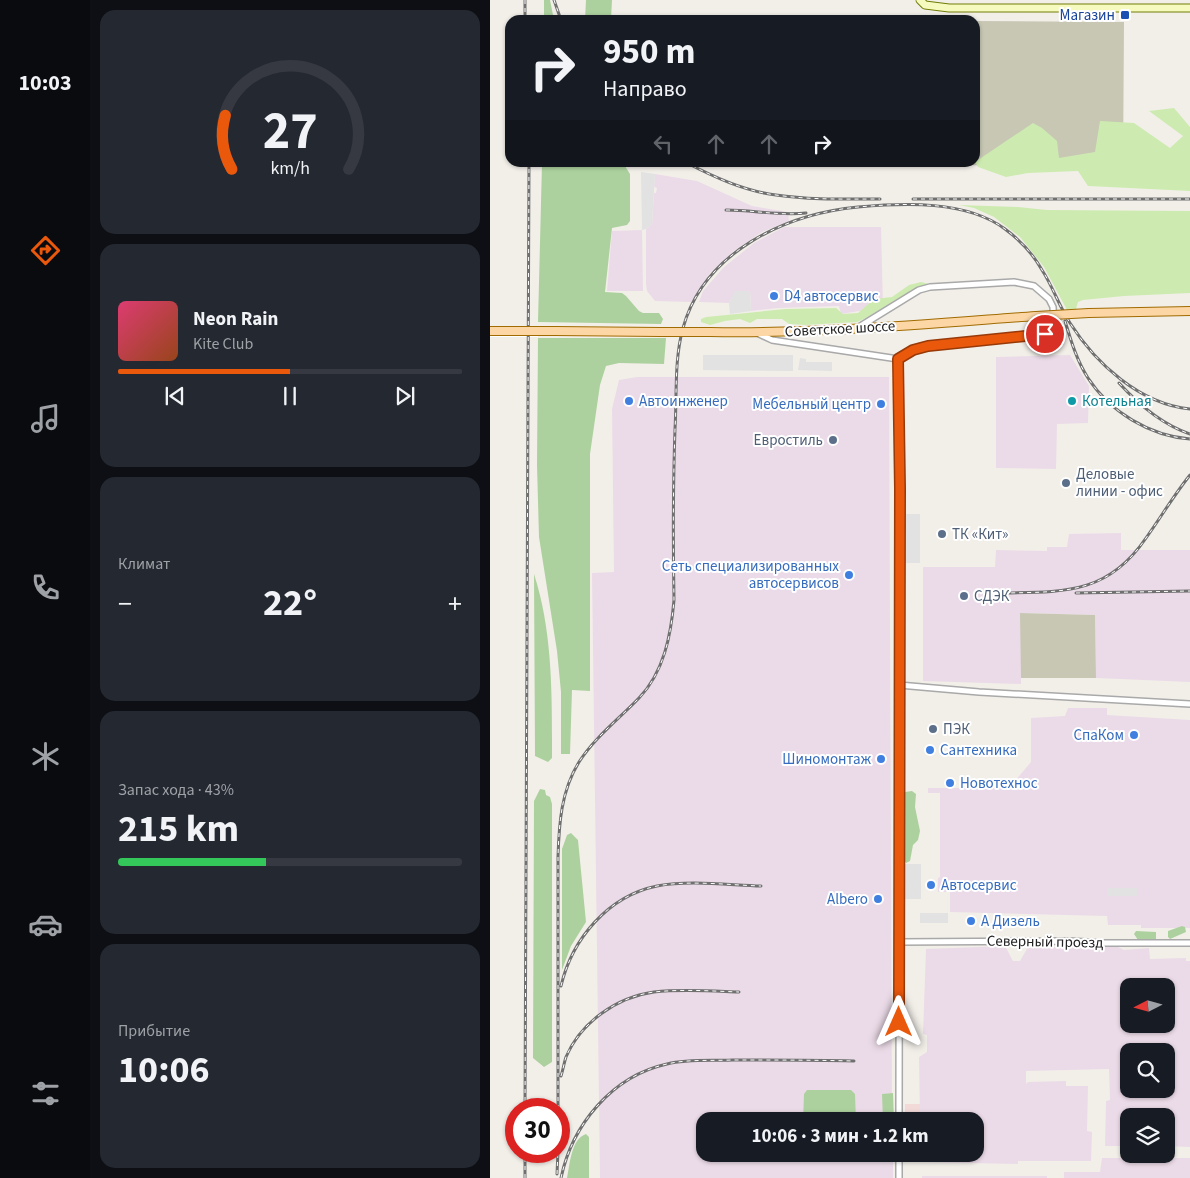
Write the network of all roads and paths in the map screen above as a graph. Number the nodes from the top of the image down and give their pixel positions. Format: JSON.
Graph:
{"nodes":[{"id":1,"x":923,"y":2,"type":"edge"},
{"id":2,"x":1190,"y":8,"type":"edge"},
{"id":3,"x":1190,"y":310,"type":"edge"},
{"id":4,"x":856,"y":329,"type":"junction"},
{"id":5,"x":490,"y":331,"type":"edge"},
{"id":6,"x":756,"y":333,"type":"junction"},
{"id":7,"x":898,"y":359,"type":"junction"},
{"id":8,"x":899,"y":685,"type":"junction"},
{"id":9,"x":1190,"y":704,"type":"edge"},
{"id":10,"x":899,"y":942,"type":"junction"},
{"id":11,"x":1190,"y":943,"type":"edge"},
{"id":12,"x":899,"y":1112,"type":"edge"},
{"id":13,"x":899,"y":1162,"type":"edge"},
{"id":14,"x":899,"y":1178,"type":"edge"}],
"edges":[{"from":1,"to":2,"type":"street"},
{"from":3,"to":4,"type":"main road","name":"Советское шоссе","bridge":true},
{"from":4,"to":6,"type":"main road","name":"Советское шоссе"},
{"from":4,"to":7,"type":"street"},
{"from":5,"to":6,"type":"main road","name":"Советское шоссе","bridge":true},
{"from":6,"to":7,"type":"street"},
{"from":7,"to":8,"type":"street"},
{"from":8,"to":9,"type":"street"},
{"from":8,"to":10,"type":"street"},
{"from":10,"to":11,"type":"street","name":"Северный проезд"},
{"from":10,"to":12,"type":"street"},
{"from":13,"to":14,"type":"street"}]}
